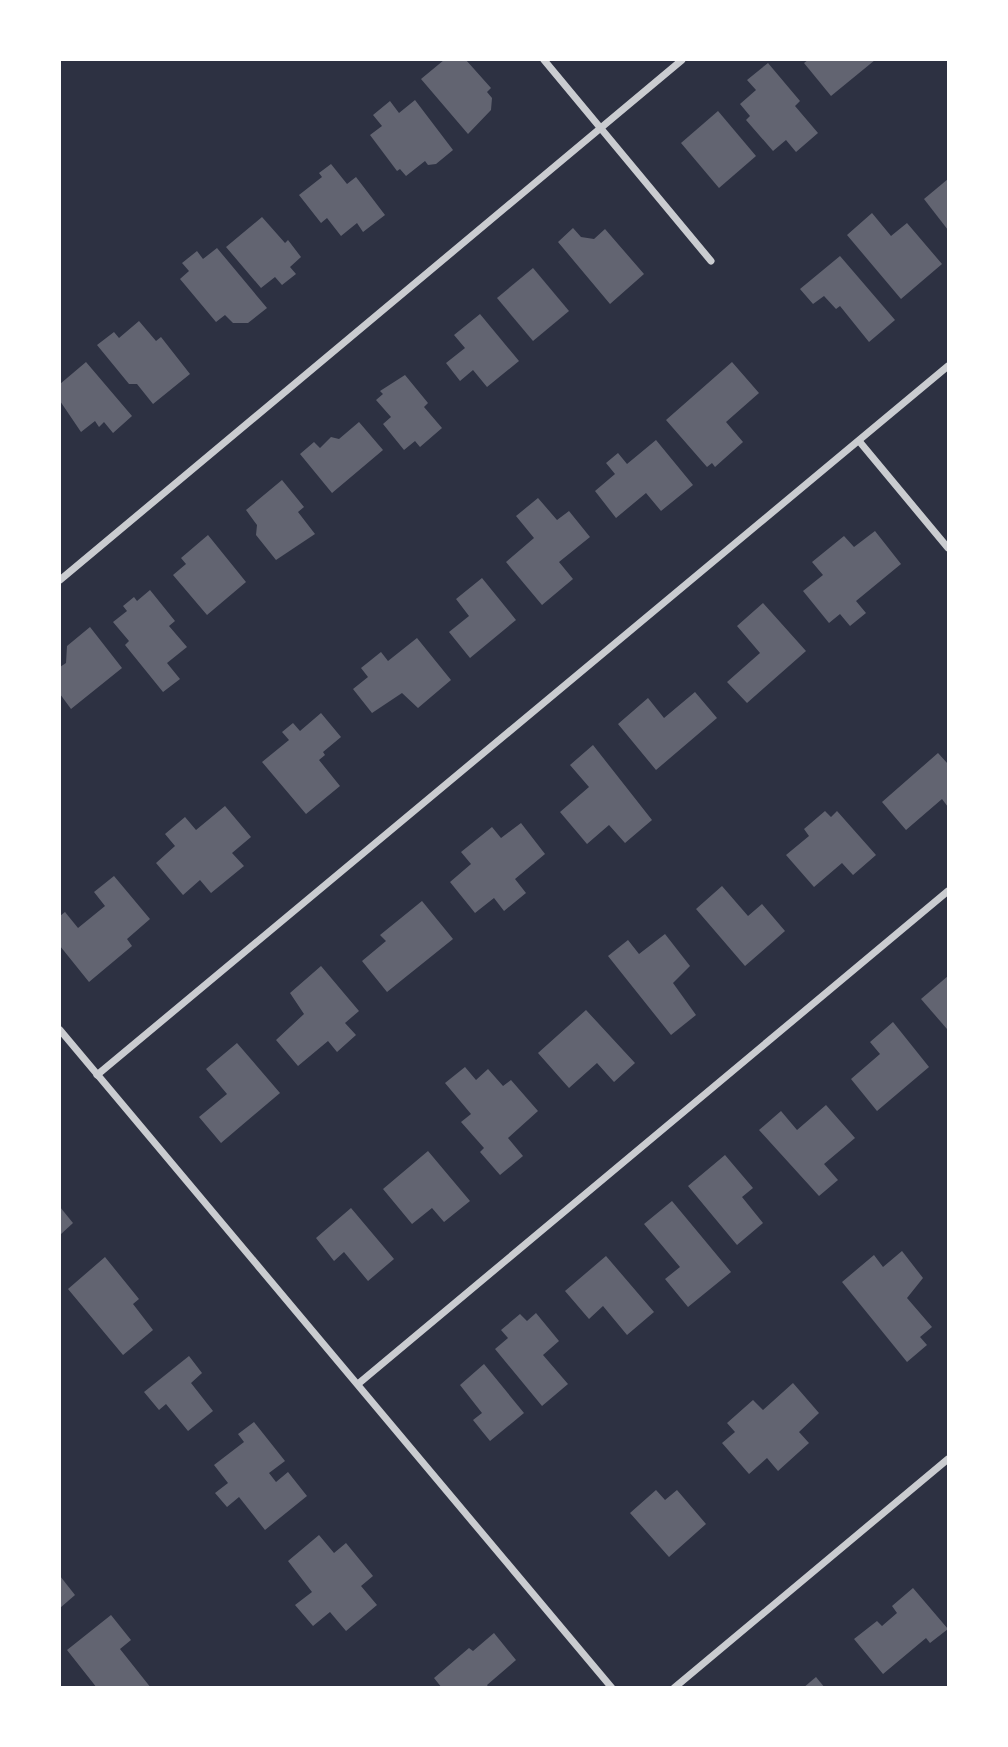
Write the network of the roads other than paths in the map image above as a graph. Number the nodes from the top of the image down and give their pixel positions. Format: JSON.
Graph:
{"nodes":[{"id":1,"x":544,"y":60,"type":"edge"},
{"id":2,"x":682,"y":60,"type":"edge"},
{"id":3,"x":600,"y":129,"type":"junction"},
{"id":4,"x":711,"y":261,"type":"dead end"},
{"id":5,"x":948,"y":366,"type":"edge"},
{"id":6,"x":859,"y":441,"type":"junction"},
{"id":7,"x":948,"y":548,"type":"edge"},
{"id":8,"x":60,"y":580,"type":"edge"},
{"id":9,"x":948,"y":891,"type":"edge"},
{"id":10,"x":60,"y":1030,"type":"edge"},
{"id":11,"x":97,"y":1075,"type":"junction"},
{"id":12,"x":358,"y":1384,"type":"junction"},
{"id":13,"x":948,"y":1459,"type":"edge"},
{"id":14,"x":612,"y":1688,"type":"edge"},
{"id":15,"x":674,"y":1688,"type":"edge"}],
"edges":[{"from":1,"to":3,"type":"street"},
{"from":2,"to":3,"type":"street"},
{"from":3,"to":4,"type":"street"},
{"from":3,"to":8,"type":"street"},
{"from":5,"to":6,"type":"street"},
{"from":6,"to":7,"type":"street"},
{"from":6,"to":11,"type":"street"},
{"from":9,"to":12,"type":"street"},
{"from":10,"to":11,"type":"street"},
{"from":11,"to":12,"type":"street"},
{"from":12,"to":14,"type":"street"},
{"from":13,"to":15,"type":"street"}]}
